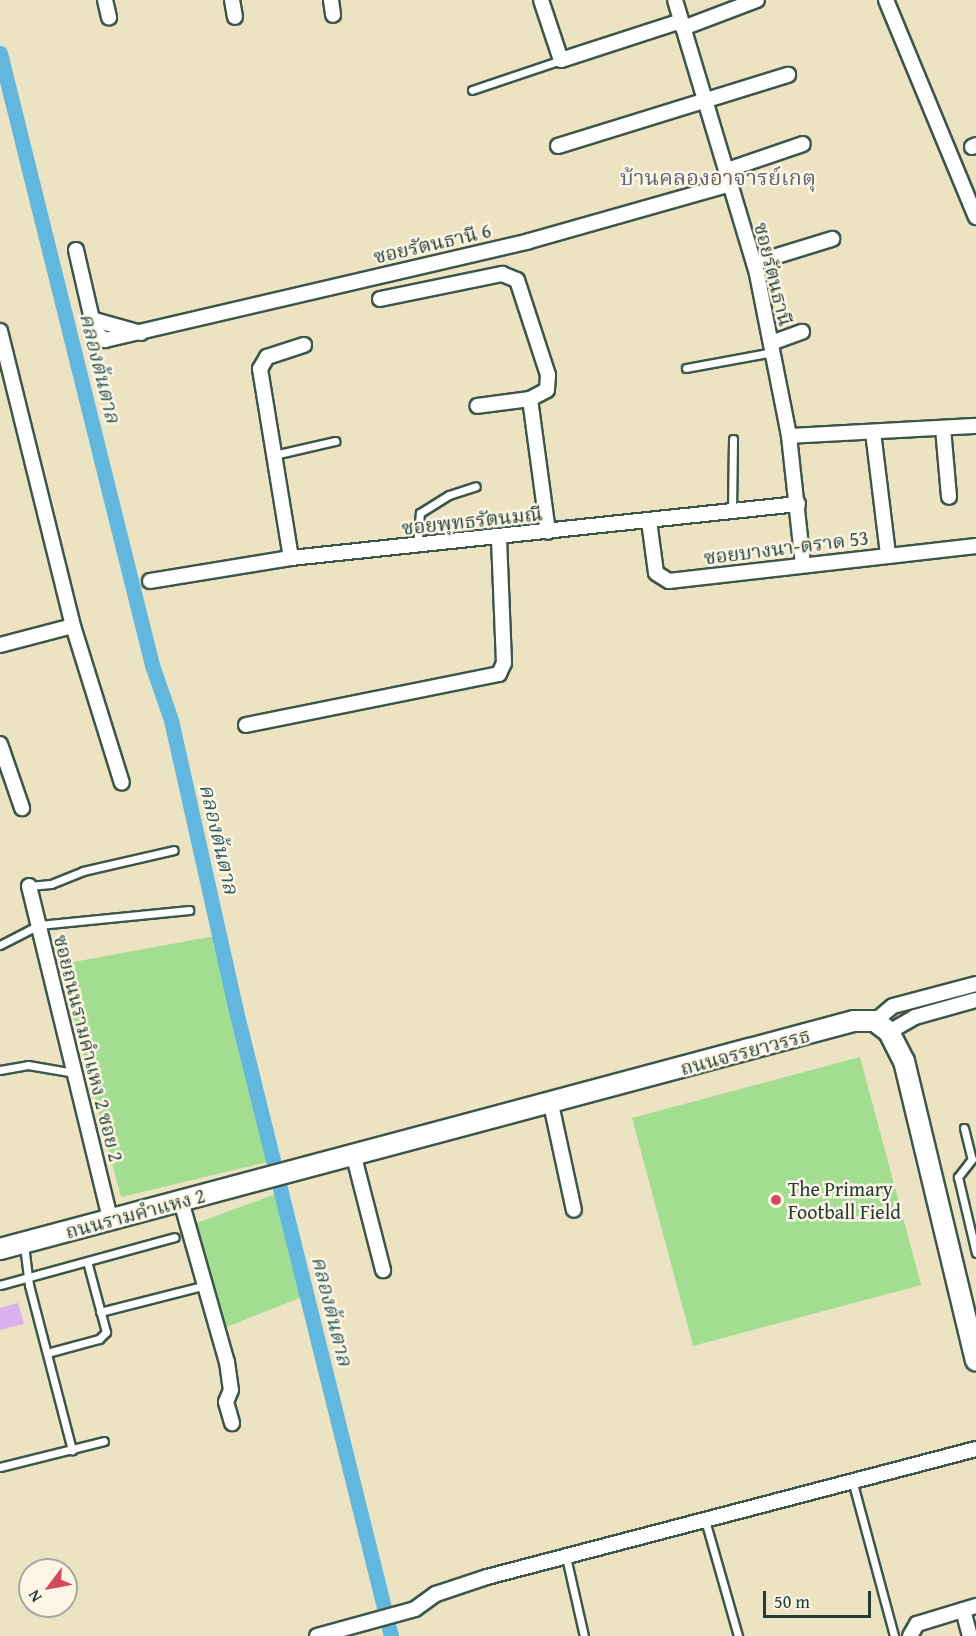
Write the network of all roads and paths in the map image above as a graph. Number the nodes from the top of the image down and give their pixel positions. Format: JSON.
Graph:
{"nodes":[{"id":1,"x":105,"y":0,"type":"edge"},
{"id":2,"x":231,"y":0,"type":"edge"},
{"id":3,"x":331,"y":0,"type":"edge"},
{"id":4,"x":541,"y":0,"type":"edge"},
{"id":5,"x":675,"y":0,"type":"edge"},
{"id":6,"x":757,"y":0,"type":"edge"},
{"id":7,"x":886,"y":0,"type":"edge"},
{"id":8,"x":333,"y":15,"type":"dead end"},
{"id":9,"x":235,"y":17,"type":"dead end"},
{"id":10,"x":109,"y":18,"type":"dead end"},
{"id":11,"x":682,"y":24,"type":"junction"},
{"id":12,"x":561,"y":60,"type":"junction"},
{"id":13,"x":788,"y":75,"type":"dead end"},
{"id":14,"x":472,"y":90,"type":"dead end"},
{"id":15,"x":707,"y":102,"type":"junction"},
{"id":16,"x":803,"y":144,"type":"dead end"},
{"id":17,"x":558,"y":146,"type":"dead end"},
{"id":18,"x":727,"y":170,"type":"junction"},
{"id":19,"x":731,"y":184,"type":"junction"},
{"id":20,"x":976,"y":217,"type":"edge"},
{"id":21,"x":832,"y":239,"type":"dead end"},
{"id":22,"x":76,"y":250,"type":"dead end"},
{"id":23,"x":754,"y":263,"type":"junction"},
{"id":24,"x":380,"y":299,"type":"dead end"},
{"id":25,"x":92,"y":319,"type":"junction"},
{"id":26,"x":0,"y":331,"type":"edge"},
{"id":27,"x":802,"y":332,"type":"dead end"},
{"id":28,"x":141,"y":333,"type":"junction"},
{"id":29,"x":304,"y":345,"type":"dead end"},
{"id":30,"x":772,"y":347,"type":"junction"},
{"id":31,"x":686,"y":368,"type":"dead end"},
{"id":32,"x":530,"y":399,"type":"junction"},
{"id":33,"x":477,"y":406,"type":"dead end"},
{"id":34,"x":976,"y":426,"type":"edge"},
{"id":35,"x":943,"y":428,"type":"junction"},
{"id":36,"x":873,"y":432,"type":"junction"},
{"id":37,"x":789,"y":436,"type":"junction"},
{"id":38,"x":733,"y":439,"type":"dead end"},
{"id":39,"x":335,"y":441,"type":"dead end"},
{"id":40,"x":273,"y":455,"type":"junction"},
{"id":41,"x":476,"y":486,"type":"dead end"},
{"id":42,"x":949,"y":497,"type":"dead end"},
{"id":43,"x":798,"y":504,"type":"junction"},
{"id":44,"x":732,"y":512,"type":"junction"},
{"id":45,"x":649,"y":521,"type":"junction"},
{"id":46,"x":548,"y":532,"type":"junction"},
{"id":47,"x":499,"y":538,"type":"junction"},
{"id":48,"x":417,"y":546,"type":"junction"},
{"id":49,"x":976,"y":546,"type":"edge"},
{"id":50,"x":888,"y":555,"type":"junction"},
{"id":51,"x":291,"y":558,"type":"junction"},
{"id":52,"x":803,"y":564,"type":"junction"},
{"id":53,"x":150,"y":580,"type":"dead end"},
{"id":54,"x":73,"y":626,"type":"junction"},
{"id":55,"x":0,"y":645,"type":"edge"},
{"id":56,"x":246,"y":725,"type":"dead end"},
{"id":57,"x":0,"y":744,"type":"edge"},
{"id":58,"x":122,"y":783,"type":"dead end"},
{"id":59,"x":22,"y":808,"type":"dead end"},
{"id":60,"x":174,"y":850,"type":"dead end"},
{"id":61,"x":28,"y":886,"type":"joint"},
{"id":62,"x":189,"y":910,"type":"dead end"},
{"id":63,"x":39,"y":926,"type":"junction"},
{"id":64,"x":0,"y":945,"type":"edge"},
{"id":65,"x":976,"y":984,"type":"edge"},
{"id":66,"x":976,"y":1000,"type":"edge"},
{"id":67,"x":882,"y":1026,"type":"junction"},
{"id":68,"x":0,"y":1071,"type":"edge"},
{"id":69,"x":75,"y":1073,"type":"junction"},
{"id":70,"x":551,"y":1104,"type":"junction"},
{"id":71,"x":964,"y":1128,"type":"dead end"},
{"id":72,"x":354,"y":1157,"type":"junction"},
{"id":73,"x":277,"y":1176,"type":"joint"},
{"id":74,"x":181,"y":1201,"type":"junction"},
{"id":75,"x":574,"y":1210,"type":"dead end"},
{"id":76,"x":111,"y":1219,"type":"junction"},
{"id":77,"x":175,"y":1237,"type":"dead end"},
{"id":78,"x":23,"y":1243,"type":"junction"},
{"id":79,"x":0,"y":1249,"type":"edge"},
{"id":80,"x":976,"y":1253,"type":"edge"},
{"id":81,"x":87,"y":1261,"type":"junction"},
{"id":82,"x":383,"y":1270,"type":"dead end"},
{"id":83,"x":28,"y":1277,"type":"junction"},
{"id":84,"x":0,"y":1285,"type":"edge"},
{"id":85,"x":206,"y":1285,"type":"junction"},
{"id":86,"x":100,"y":1312,"type":"junction"},
{"id":87,"x":47,"y":1353,"type":"junction"},
{"id":88,"x":976,"y":1360,"type":"edge"},
{"id":89,"x":232,"y":1423,"type":"dead end"},
{"id":90,"x":104,"y":1441,"type":"dead end"},
{"id":91,"x":976,"y":1449,"type":"edge"},
{"id":92,"x":72,"y":1450,"type":"junction"},
{"id":93,"x":0,"y":1467,"type":"edge"},
{"id":94,"x":852,"y":1480,"type":"junction"},
{"id":95,"x":704,"y":1520,"type":"junction"},
{"id":96,"x":566,"y":1557,"type":"junction"},
{"id":97,"x":970,"y":1608,"type":"edge"},
{"id":98,"x":317,"y":1636,"type":"edge"},
{"id":99,"x":584,"y":1636,"type":"edge"},
{"id":100,"x":738,"y":1636,"type":"edge"},
{"id":101,"x":894,"y":1636,"type":"edge"},
{"id":102,"x":910,"y":1636,"type":"edge"},
{"id":103,"x":970,"y":1636,"type":"edge"}],
"edges":[{"from":1,"to":10,"type":"street"},
{"from":2,"to":9,"type":"street"},
{"from":3,"to":8,"type":"street"},
{"from":4,"to":12,"type":"street"},
{"from":5,"to":11,"type":"street","name":"ซอยรัตนธานี"},
{"from":6,"to":11,"type":"street"},
{"from":7,"to":20,"type":"street"},
{"from":11,"to":12,"type":"street"},
{"from":11,"to":15,"type":"street","name":"ซอยรัตนธานี"},
{"from":12,"to":14,"type":"lane"},
{"from":13,"to":15,"type":"street"},
{"from":15,"to":17,"type":"street"},
{"from":15,"to":18,"type":"street","name":"ซอยรัตนธานี"},
{"from":16,"to":18,"type":"street"},
{"from":18,"to":19,"type":"street","name":"ซอยรัตนธานี"},
{"from":19,"to":23,"type":"street","name":"ซอยรัตนธานี"},
{"from":19,"to":28,"type":"street","name":"ซอยรัตนธานี 6"},
{"from":21,"to":23,"type":"street"},
{"from":22,"to":25,"type":"street","name":"ซอยรัตนธานี 6"},
{"from":23,"to":30,"type":"street","name":"ซอยรัตนธานี"},
{"from":24,"to":32,"type":"street"},
{"from":25,"to":28,"type":"street","name":"ซอยรัตนธานี 6"},
{"from":25,"to":28,"type":"street","name":"ซอยรัตนธานี 6"},
{"from":26,"to":54,"type":"street"},
{"from":27,"to":30,"type":"street"},
{"from":29,"to":40,"type":"street"},
{"from":30,"to":31,"type":"lane"},
{"from":30,"to":37,"type":"street","name":"ซอยรัตนธานี"},
{"from":32,"to":33,"type":"street"},
{"from":32,"to":46,"type":"street"},
{"from":34,"to":35,"type":"street"},
{"from":35,"to":36,"type":"street"},
{"from":35,"to":42,"type":"street"},
{"from":36,"to":37,"type":"street"},
{"from":36,"to":50,"type":"street"},
{"from":37,"to":43,"type":"street","name":"ซอยรัตนธานี"},
{"from":38,"to":44,"type":"lane"},
{"from":39,"to":40,"type":"lane"},
{"from":40,"to":51,"type":"street"},
{"from":41,"to":48,"type":"lane"},
{"from":43,"to":44,"type":"street","name":"ซอยพุทธรัตนมณี"},
{"from":43,"to":52,"type":"street","name":"ซอยรัตนธานี"},
{"from":44,"to":45,"type":"street","name":"ซอยพุทธรัตนมณี"},
{"from":45,"to":46,"type":"street","name":"ซอยพุทธรัตนมณี"},
{"from":45,"to":52,"type":"street","name":"ซอยบางนา-ตราด 53"},
{"from":46,"to":47,"type":"street","name":"ซอยพุทธรัตนมณี"},
{"from":47,"to":48,"type":"street","name":"ซอยพุทธรัตนมณี"},
{"from":47,"to":56,"type":"street"},
{"from":48,"to":51,"type":"street","name":"ซอยพุทธรัตนมณี"},
{"from":49,"to":50,"type":"street","name":"ซอยบางนา-ตราด 53"},
{"from":50,"to":52,"type":"street","name":"ซอยบางนา-ตราด 53"},
{"from":51,"to":53,"type":"street","name":"ซอยพุทธรัตนมณี"},
{"from":54,"to":55,"type":"street"},
{"from":54,"to":58,"type":"street"},
{"from":57,"to":59,"type":"street"},
{"from":60,"to":61,"type":"lane"},
{"from":61,"to":63,"type":"street","name":"ซอยถนนรามคำแหง 2 ซอย 2"},
{"from":62,"to":63,"type":"lane"},
{"from":63,"to":64,"type":"lane"},
{"from":63,"to":69,"type":"street","name":"ซอยถนนรามคำแหง 2 ซอย 2"},
{"from":65,"to":67,"type":"street"},
{"from":66,"to":67,"type":"street"},
{"from":67,"to":70,"type":"main road","name":"ถนนจรรยาวรรธ"},
{"from":67,"to":88,"type":"main road"},
{"from":68,"to":69,"type":"lane"},
{"from":69,"to":76,"type":"street","name":"ซอยถนนรามคำแหง 2 ซอย 2"},
{"from":70,"to":72,"type":"main road","name":"ถนนจรรยาวรรธ"},
{"from":70,"to":75,"type":"street"},
{"from":71,"to":80,"type":"lane"},
{"from":72,"to":73,"type":"main road","name":"ถนนจรรยาวรรธ"},
{"from":72,"to":82,"type":"street"},
{"from":73,"to":74,"type":"main road","name":"ถนนรามคำแหง 2"},
{"from":74,"to":76,"type":"main road","name":"ถนนรามคำแหง 2"},
{"from":74,"to":85,"type":"street"},
{"from":76,"to":78,"type":"main road","name":"ถนนรามคำแหง 2"},
{"from":77,"to":81,"type":"lane"},
{"from":78,"to":79,"type":"main road","name":"ถนนรามคำแหง 2"},
{"from":78,"to":83,"type":"lane"},
{"from":81,"to":83,"type":"lane"},
{"from":81,"to":86,"type":"lane"},
{"from":83,"to":84,"type":"lane"},
{"from":83,"to":87,"type":"lane"},
{"from":85,"to":86,"type":"lane"},
{"from":85,"to":89,"type":"street"},
{"from":86,"to":87,"type":"lane"},
{"from":87,"to":92,"type":"lane"},
{"from":90,"to":92,"type":"lane"},
{"from":91,"to":94,"type":"street"},
{"from":92,"to":93,"type":"lane"},
{"from":94,"to":95,"type":"street"},
{"from":94,"to":101,"type":"lane"},
{"from":95,"to":96,"type":"street"},
{"from":95,"to":100,"type":"lane"},
{"from":96,"to":98,"type":"street"},
{"from":96,"to":99,"type":"lane"},
{"from":97,"to":102,"type":"street"},
{"from":97,"to":103,"type":"street"}]}
